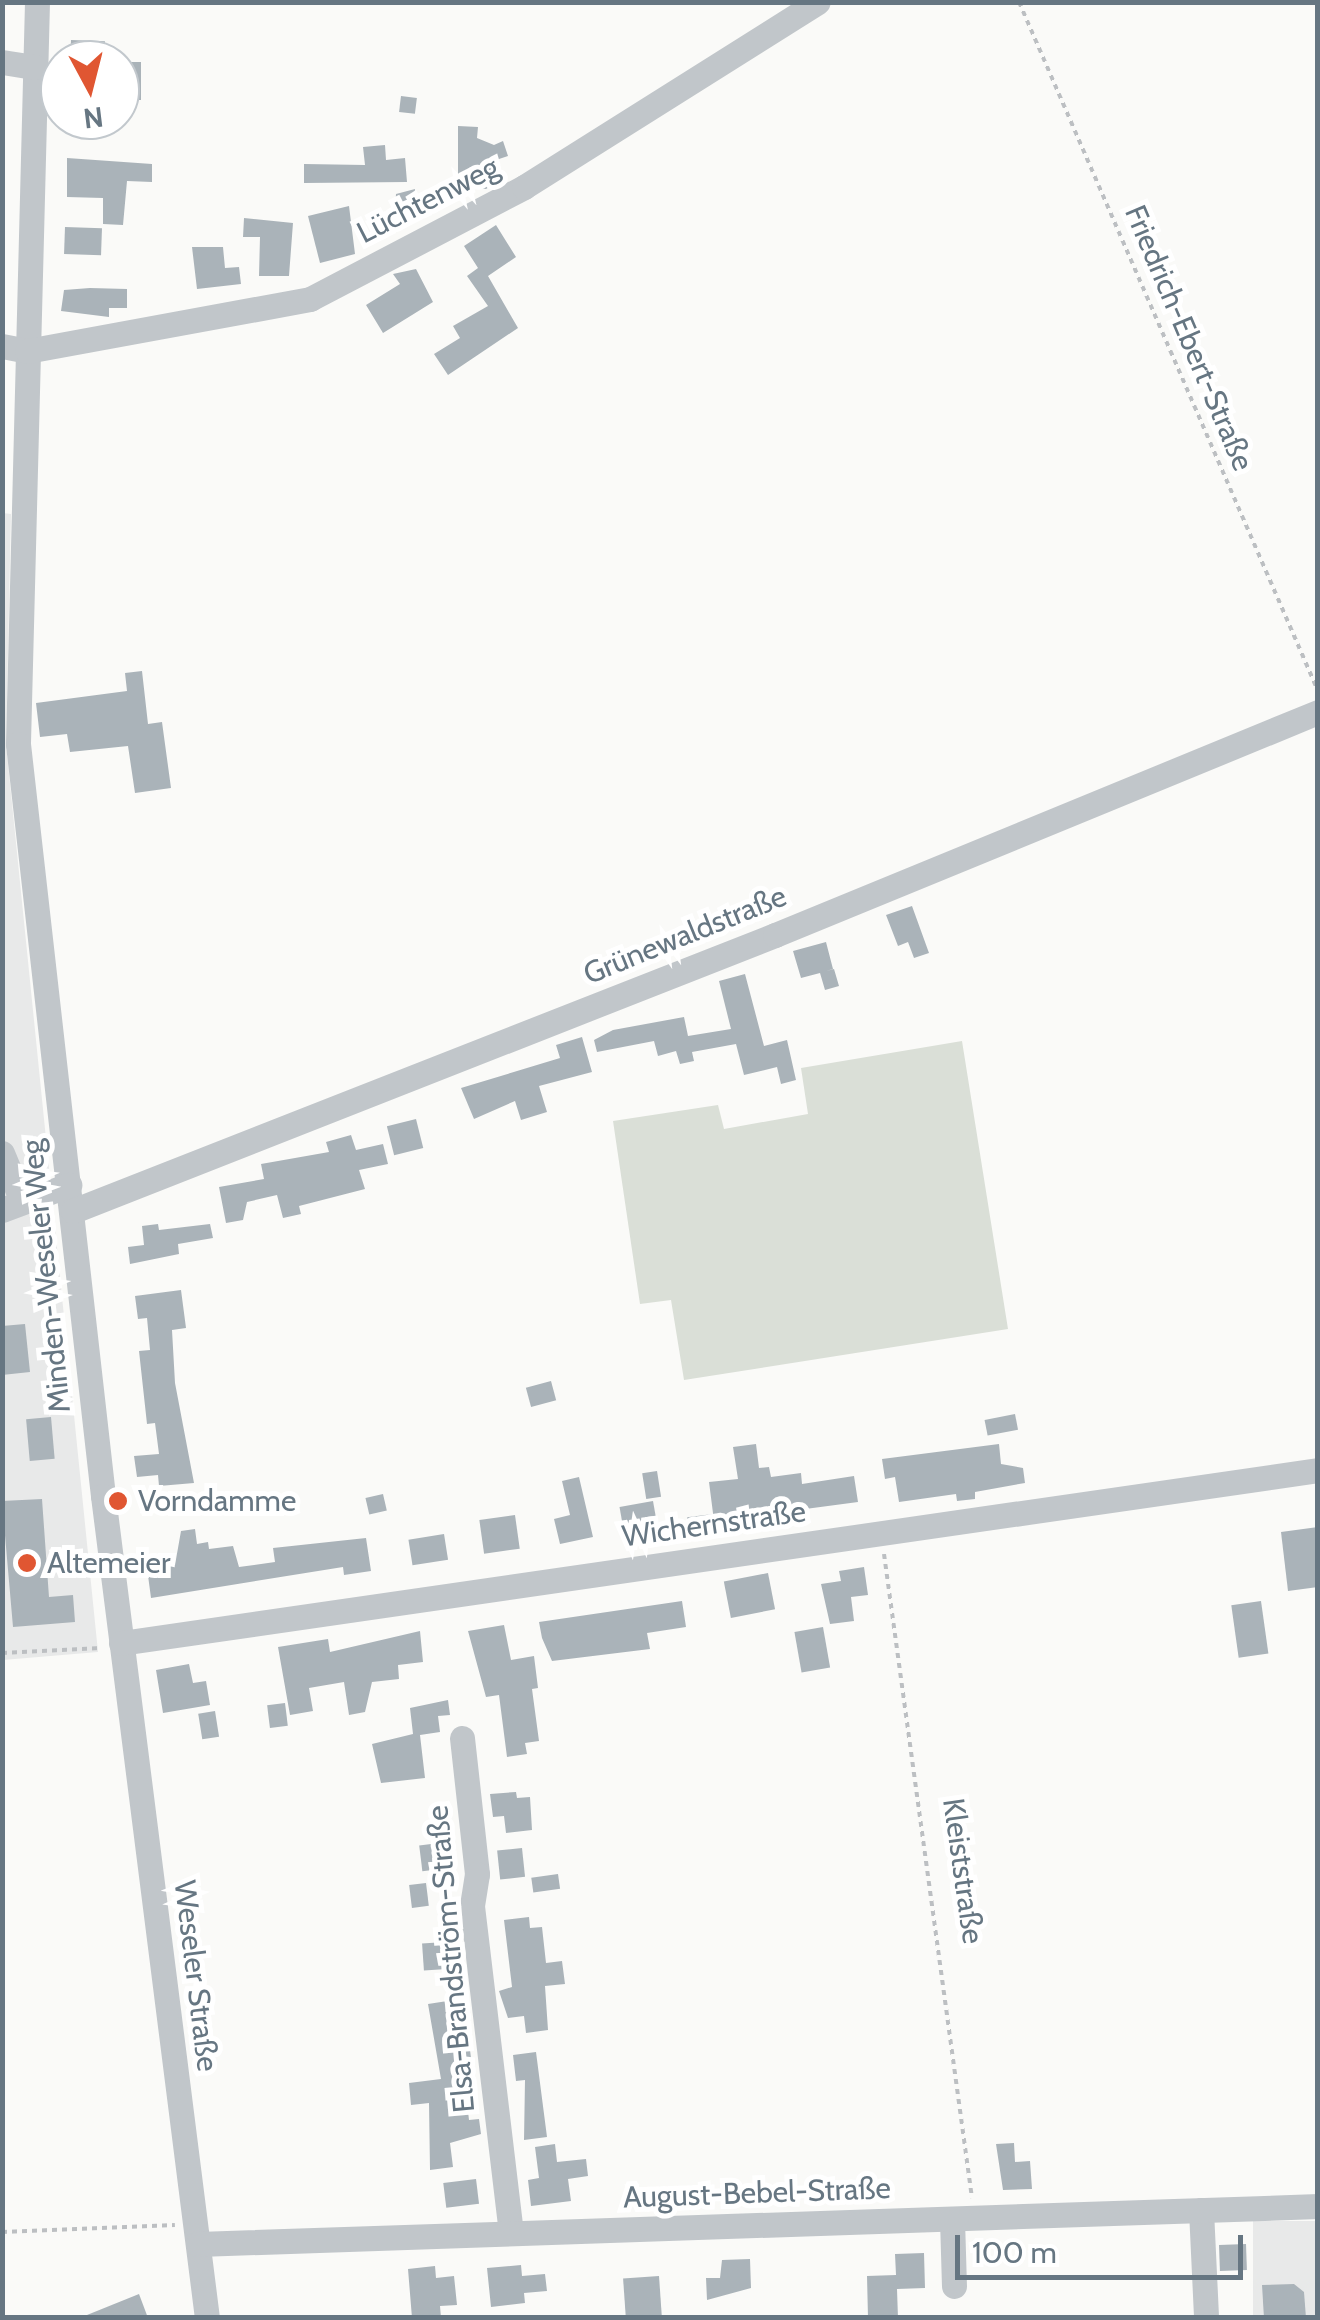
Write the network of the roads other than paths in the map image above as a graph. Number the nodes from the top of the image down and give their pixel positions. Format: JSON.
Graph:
{"nodes":[{"id":1,"x":37,"y":2,"type":"edge"},
{"id":2,"x":818,"y":2,"type":"edge"},
{"id":3,"x":2,"y":62,"type":"edge"},
{"id":4,"x":35,"y":66,"type":"junction"},
{"id":5,"x":15,"y":348,"type":"edge"},
{"id":6,"x":10,"y":704,"type":"edge"},
{"id":7,"x":1318,"y":712,"type":"edge"},
{"id":8,"x":2,"y":1153,"type":"edge"},
{"id":9,"x":71,"y":1198,"type":"junction"},
{"id":10,"x":12,"y":1205,"type":"edge"},
{"id":11,"x":1318,"y":1470,"type":"edge"},
{"id":12,"x":121,"y":1645,"type":"junction"},
{"id":13,"x":462,"y":1738,"type":"dead end"},
{"id":14,"x":1318,"y":2206,"type":"edge"},
{"id":15,"x":1202,"y":2210,"type":"junction"},
{"id":16,"x":963,"y":2218,"type":"junction"},
{"id":17,"x":511,"y":2233,"type":"junction"},
{"id":18,"x":196,"y":2234,"type":"junction"},
{"id":19,"x":954,"y":2286,"type":"dead end"},
{"id":20,"x":207,"y":2318,"type":"edge"},
{"id":21,"x":1206,"y":2318,"type":"edge"}],
"edges":[{"from":1,"to":4,"type":"street","name":"Minden-Weseler Weg"},
{"from":2,"to":5,"type":"street","name":"Lüchtenweg"},
{"from":3,"to":4,"type":"street"},
{"from":4,"to":5,"type":"street","name":"Minden-Weseler Weg"},
{"from":5,"to":6,"type":"street","name":"Minden-Weseler Weg"},
{"from":6,"to":9,"type":"street","name":"Minden-Weseler Weg"},
{"from":7,"to":9,"type":"street","name":"Grünewaldstraße"},
{"from":8,"to":10,"type":"street"},
{"from":9,"to":10,"type":"street","name":"Grünewaldstraße"},
{"from":9,"to":12,"type":"street","name":"Minden-Weseler Weg"},
{"from":11,"to":12,"type":"street","name":"Wichernstraße"},
{"from":12,"to":18,"type":"street","name":"Weseler Straße"},
{"from":13,"to":17,"type":"street","name":"Elsa-Brandström-Straße"},
{"from":14,"to":15,"type":"street","name":"August-Bebel-Straße"},
{"from":15,"to":16,"type":"street","name":"August-Bebel-Straße"},
{"from":15,"to":21,"type":"street"},
{"from":16,"to":17,"type":"street","name":"August-Bebel-Straße"},
{"from":16,"to":19,"type":"street"},
{"from":17,"to":18,"type":"street","name":"August-Bebel-Straße"},
{"from":18,"to":20,"type":"street","name":"Weseler Straße"}]}
